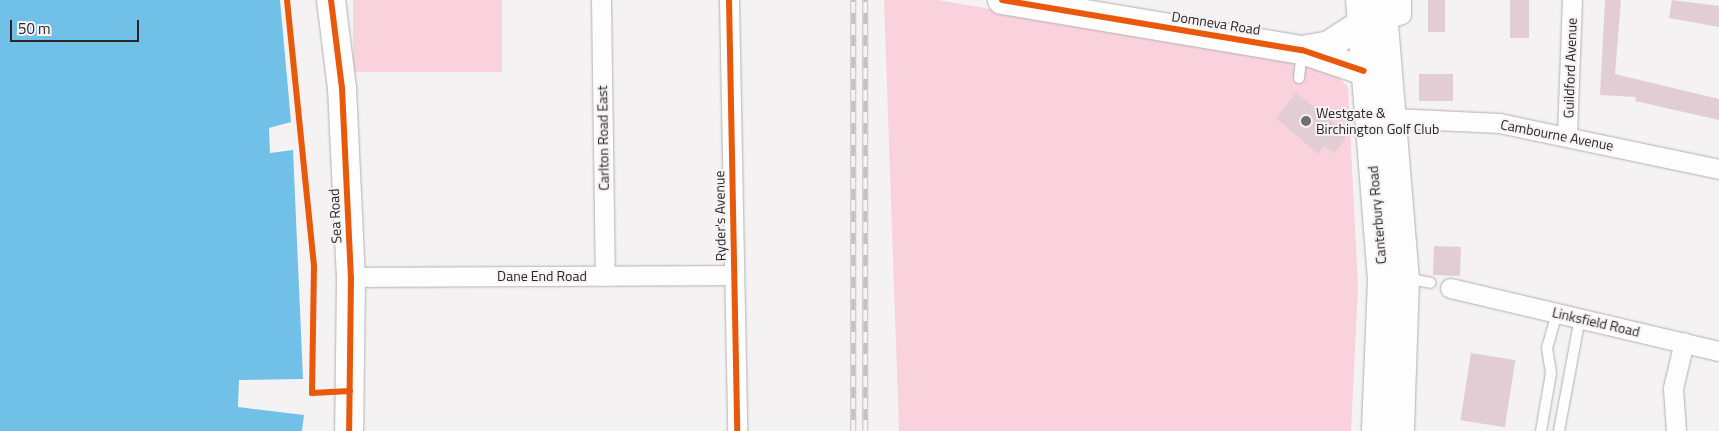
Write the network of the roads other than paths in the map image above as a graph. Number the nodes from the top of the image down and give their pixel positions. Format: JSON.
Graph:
{"nodes":[{"id":1,"x":331,"y":0,"type":"edge"},
{"id":2,"x":601,"y":0,"type":"edge"},
{"id":3,"x":730,"y":0,"type":"edge"},
{"id":4,"x":1002,"y":0,"type":"edge"},
{"id":5,"x":1401,"y":0,"type":"edge"},
{"id":6,"x":1572,"y":0,"type":"edge"},
{"id":7,"x":1048,"y":4,"type":"edge"},
{"id":8,"x":1371,"y":11,"type":"edge"},
{"id":9,"x":1302,"y":50,"type":"junction"},
{"id":10,"x":1364,"y":71,"type":"junction"},
{"id":11,"x":1299,"y":78,"type":"dead end"},
{"id":12,"x":1393,"y":118,"type":"junction"},
{"id":13,"x":1567,"y":136,"type":"junction"},
{"id":14,"x":1719,"y":169,"type":"edge"},
{"id":15,"x":733,"y":275,"type":"junction"},
{"id":16,"x":604,"y":276,"type":"junction"},
{"id":17,"x":351,"y":277,"type":"junction"},
{"id":18,"x":1405,"y":278,"type":"junction"},
{"id":19,"x":1431,"y":283,"type":"dead end"},
{"id":20,"x":1450,"y":288,"type":"dead end"},
{"id":21,"x":1556,"y":313,"type":"junction"},
{"id":22,"x":1580,"y":318,"type":"junction"},
{"id":23,"x":1684,"y":342,"type":"junction"},
{"id":24,"x":1719,"y":351,"type":"edge"},
{"id":25,"x":349,"y":431,"type":"edge"},
{"id":26,"x":738,"y":431,"type":"edge"},
{"id":27,"x":1376,"y":431,"type":"edge"},
{"id":28,"x":1400,"y":431,"type":"edge"},
{"id":29,"x":1541,"y":431,"type":"edge"},
{"id":30,"x":1559,"y":431,"type":"edge"},
{"id":31,"x":1676,"y":431,"type":"edge"}],
"edges":[{"from":1,"to":17,"type":"main road","name":"Sea Road"},
{"from":2,"to":16,"type":"street","name":"Carlton Road East"},
{"from":3,"to":15,"type":"street","name":"Ryder's Avenue"},
{"from":4,"to":7,"type":"main road","name":"Domneva Road"},
{"from":5,"to":8,"type":"street"},
{"from":6,"to":13,"type":"street","name":"Guildford Avenue"},
{"from":7,"to":9,"type":"main road","name":"Domneva Road"},
{"from":8,"to":9,"type":"main road","name":"Domneva Road"},
{"from":8,"to":10,"type":"main road","name":"Canterbury Road"},
{"from":8,"to":12,"type":"main road","name":"Canterbury Road"},
{"from":9,"to":10,"type":"main road","name":"Domneva Road"},
{"from":9,"to":11,"type":"lane"},
{"from":10,"to":27,"type":"main road","name":"Canterbury Road"},
{"from":12,"to":13,"type":"street","name":"Cambourne Avenue"},
{"from":12,"to":18,"type":"main road","name":"Canterbury Road"},
{"from":13,"to":14,"type":"street","name":"Cambourne Avenue"},
{"from":15,"to":16,"type":"street","name":"Dane End Road"},
{"from":15,"to":26,"type":"street","name":"Ryder's Avenue"},
{"from":16,"to":17,"type":"street","name":"Dane End Road"},
{"from":17,"to":25,"type":"main road","name":"Sea Road"},
{"from":18,"to":19,"type":"lane"},
{"from":18,"to":28,"type":"main road","name":"Canterbury Road"},
{"from":20,"to":21,"type":"street","name":"Linksfield Road"},
{"from":21,"to":22,"type":"street","name":"Linksfield Road"},
{"from":21,"to":29,"type":"lane"},
{"from":22,"to":23,"type":"street","name":"Linksfield Road"},
{"from":22,"to":30,"type":"lane"},
{"from":23,"to":24,"type":"street","name":"Linksfield Road"},
{"from":23,"to":31,"type":"street"}]}
